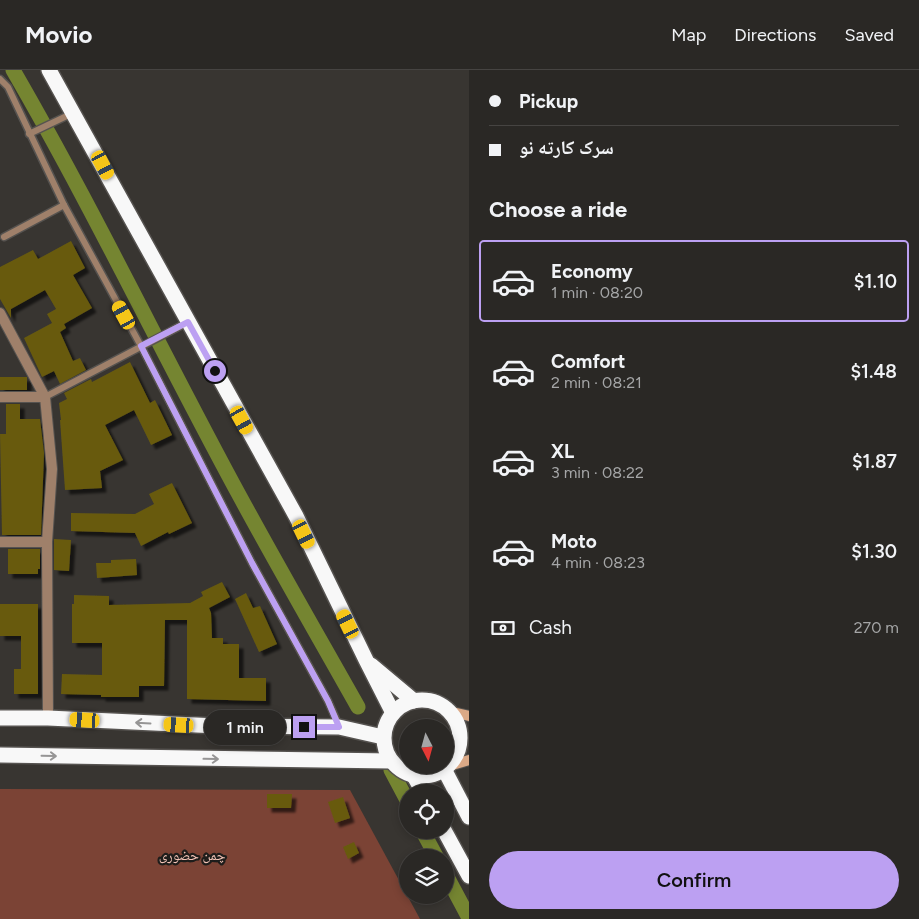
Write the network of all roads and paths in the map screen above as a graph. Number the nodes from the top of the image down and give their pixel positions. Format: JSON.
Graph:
{"nodes":[{"id":1,"x":49,"y":70,"type":"edge"},
{"id":2,"x":0,"y":79,"type":"edge"},
{"id":3,"x":74,"y":113,"type":"junction"},
{"id":4,"x":29,"y":134,"type":"junction"},
{"id":5,"x":64,"y":205,"type":"junction"},
{"id":6,"x":4,"y":237,"type":"dead end"},
{"id":7,"x":0,"y":312,"type":"edge"},
{"id":8,"x":188,"y":322,"type":"junction"},
{"id":9,"x":142,"y":345,"type":"junction"},
{"id":10,"x":0,"y":397,"type":"edge"},
{"id":11,"x":45,"y":397,"type":"junction"},
{"id":12,"x":0,"y":542,"type":"edge"},
{"id":13,"x":47,"y":542,"type":"junction"},
{"id":14,"x":366,"y":660,"type":"junction"},
{"id":15,"x":414,"y":701,"type":"junction"},
{"id":16,"x":448,"y":711,"type":"junction"},
{"id":17,"x":393,"y":713,"type":"junction"},
{"id":18,"x":469,"y":716,"type":"edge"},
{"id":19,"x":0,"y":718,"type":"edge"},
{"id":20,"x":48,"y":718,"type":"junction"},
{"id":21,"x":453,"y":719,"type":"edge"},
{"id":22,"x":454,"y":720,"type":"edge"},
{"id":23,"x":339,"y":727,"type":"junction"},
{"id":24,"x":383,"y":737,"type":"junction"},
{"id":25,"x":0,"y":755,"type":"edge"},
{"id":26,"x":454,"y":758,"type":"edge"},
{"id":27,"x":469,"y":760,"type":"edge"},
{"id":28,"x":391,"y":762,"type":"junction"},
{"id":29,"x":454,"y":765,"type":"edge"},
{"id":30,"x":435,"y":774,"type":"edge"},
{"id":31,"x":449,"y":774,"type":"edge"},
{"id":32,"x":414,"y":776,"type":"junction"},
{"id":33,"x":418,"y":784,"type":"edge"},
{"id":34,"x":469,"y":817,"type":"edge"},
{"id":35,"x":449,"y":839,"type":"edge"},
{"id":36,"x":469,"y":876,"type":"edge"}],
"edges":[{"from":1,"to":3,"type":"highway"},
{"from":2,"to":4,"type":"lane"},
{"from":3,"to":4,"type":"lane"},
{"from":3,"to":8,"type":"highway"},
{"from":4,"to":5,"type":"lane"},
{"from":5,"to":6,"type":"lane"},
{"from":5,"to":9,"type":"lane"},
{"from":7,"to":11,"type":"street"},
{"from":8,"to":9,"type":"lane"},
{"from":8,"to":14,"type":"highway"},
{"from":9,"to":11,"type":"lane"},
{"from":9,"to":23,"type":"lane"},
{"from":10,"to":11,"type":"street"},
{"from":11,"to":13,"type":"street"},
{"from":12,"to":13,"type":"street"},
{"from":13,"to":20,"type":"street"},
{"from":14,"to":15,"type":"highway"},
{"from":14,"to":17,"type":"highway"},
{"from":15,"to":16,"type":"highway"},
{"from":15,"to":17,"type":"highway"},
{"from":16,"to":18,"type":"main road"},
{"from":16,"to":21,"type":"highway"},
{"from":17,"to":24,"type":"highway"},
{"from":19,"to":20,"type":"highway"},
{"from":23,"to":20,"type":"highway","one_way":true},
{"from":22,"to":26,"type":"highway"},
{"from":23,"to":24,"type":"highway"},
{"from":24,"to":28,"type":"highway"},
{"from":25,"to":28,"type":"highway","one_way":true},
{"from":27,"to":29,"type":"main road"},
{"from":28,"to":32,"type":"highway"},
{"from":30,"to":32,"type":"highway"},
{"from":31,"to":34,"type":"highway"},
{"from":32,"to":33,"type":"highway"},
{"from":35,"to":36,"type":"highway"}]}
